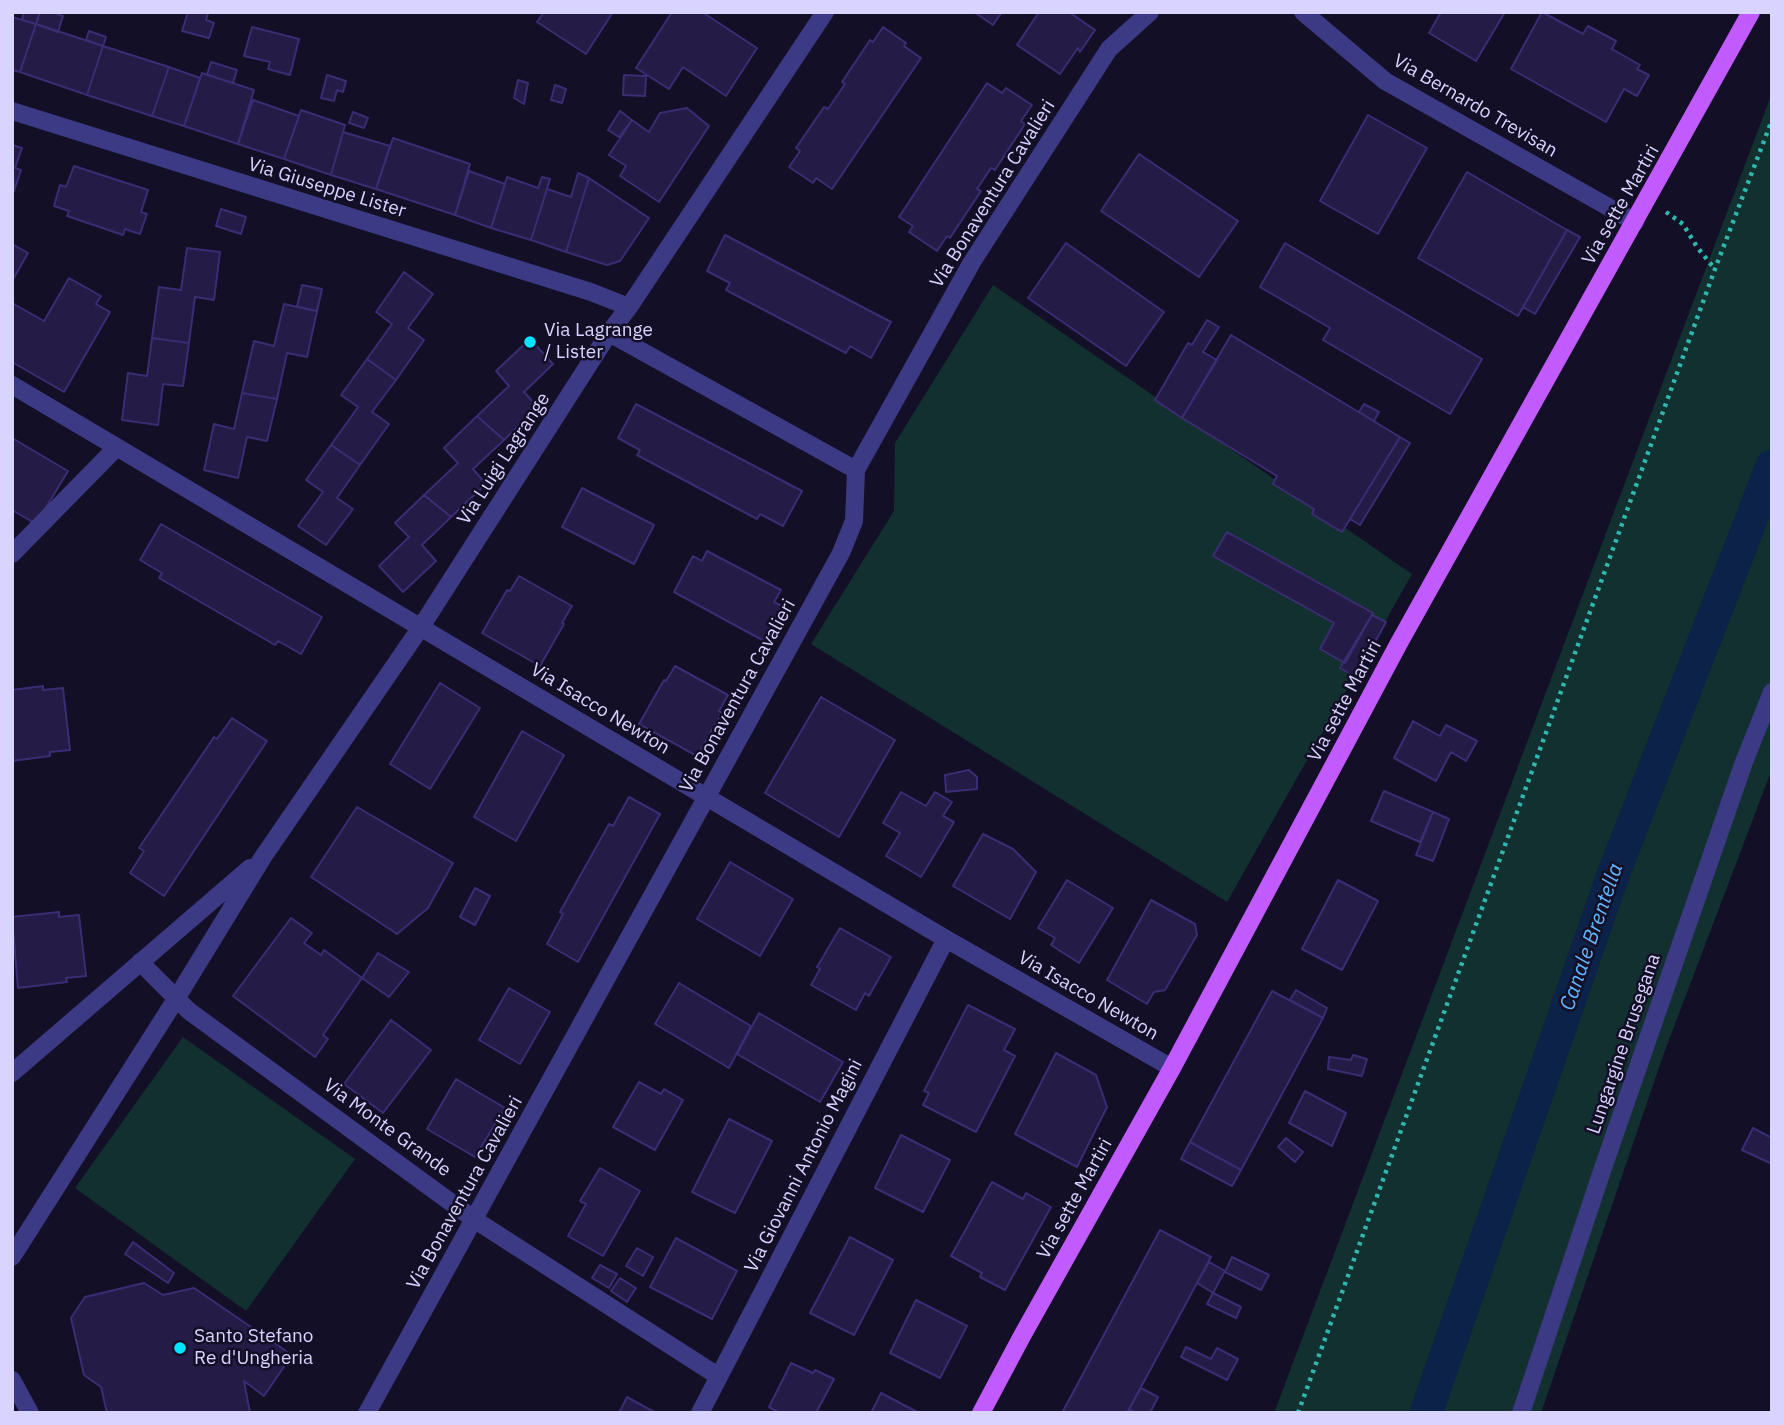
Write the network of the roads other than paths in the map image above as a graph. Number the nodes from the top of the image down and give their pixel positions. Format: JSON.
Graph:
{"nodes":[{"id":1,"x":825,"y":12,"type":"edge"},
{"id":2,"x":1150,"y":12,"type":"edge"},
{"id":3,"x":1303,"y":12,"type":"edge"},
{"id":4,"x":1751,"y":12,"type":"edge"},
{"id":5,"x":12,"y":111,"type":"edge"},
{"id":6,"x":1635,"y":222,"type":"junction"},
{"id":7,"x":629,"y":307,"type":"junction"},
{"id":8,"x":609,"y":333,"type":"junction"},
{"id":9,"x":12,"y":385,"type":"edge"},
{"id":10,"x":116,"y":448,"type":"junction"},
{"id":11,"x":856,"y":470,"type":"junction"},
{"id":12,"x":12,"y":554,"type":"edge"},
{"id":13,"x":421,"y":627,"type":"junction"},
{"id":14,"x":1772,"y":692,"type":"edge"},
{"id":15,"x":706,"y":797,"type":"junction"},
{"id":16,"x":263,"y":857,"type":"junction"},
{"id":17,"x":946,"y":939,"type":"junction"},
{"id":18,"x":140,"y":962,"type":"junction"},
{"id":19,"x":176,"y":999,"type":"junction"},
{"id":20,"x":1172,"y":1069,"type":"junction"},
{"id":21,"x":12,"y":1073,"type":"edge"},
{"id":22,"x":475,"y":1220,"type":"junction"},
{"id":23,"x":12,"y":1257,"type":"edge"},
{"id":24,"x":718,"y":1376,"type":"junction"},
{"id":25,"x":12,"y":1380,"type":"edge"},
{"id":26,"x":30,"y":1413,"type":"edge"},
{"id":27,"x":367,"y":1413,"type":"edge"},
{"id":28,"x":700,"y":1413,"type":"edge"},
{"id":29,"x":981,"y":1413,"type":"edge"},
{"id":30,"x":1521,"y":1413,"type":"edge"}],
"edges":[{"from":1,"to":7,"type":"street","name":"Via Luigi Lagrange"},
{"from":2,"to":11,"type":"street","name":"Via Bonaventura Cavalieri"},
{"from":3,"to":6,"type":"street","name":"Via Bernardo Trevisan"},
{"from":4,"to":6,"type":"main road","name":"Via sette Martiri"},
{"from":5,"to":7,"type":"street","name":"Via Giuseppe Lister"},
{"from":6,"to":20,"type":"main road","name":"Via sette Martiri"},
{"from":7,"to":8,"type":"street","name":"Via Luigi Lagrange"},
{"from":8,"to":11,"type":"street"},
{"from":8,"to":13,"type":"street","name":"Via Luigi Lagrange"},
{"from":9,"to":10,"type":"street","name":"Via Isacco Newton"},
{"from":10,"to":12,"type":"street"},
{"from":10,"to":13,"type":"street","name":"Via Isacco Newton"},
{"from":11,"to":15,"type":"street","name":"Via Bonaventura Cavalieri"},
{"from":13,"to":15,"type":"street","name":"Via Isacco Newton"},
{"from":13,"to":16,"type":"street","name":"Via Luigi Lagrange"},
{"from":14,"to":30,"type":"street","name":"Lungargine Brusegana"},
{"from":15,"to":17,"type":"street","name":"Via Isacco Newton"},
{"from":15,"to":22,"type":"street","name":"Via Bonaventura Cavalieri"},
{"from":16,"to":18,"type":"street"},
{"from":16,"to":19,"type":"street"},
{"from":17,"to":20,"type":"street","name":"Via Isacco Newton"},
{"from":17,"to":24,"type":"street","name":"Via Giovanni Antonio Magini"},
{"from":18,"to":19,"type":"street","name":"Via Monte Grande"},
{"from":18,"to":21,"type":"street"},
{"from":19,"to":22,"type":"street","name":"Via Monte Grande"},
{"from":19,"to":23,"type":"street"},
{"from":20,"to":29,"type":"main road","name":"Via sette Martiri"},
{"from":22,"to":24,"type":"street","name":"Via Monte Grande"},
{"from":22,"to":27,"type":"street","name":"Via Bonaventura Cavalieri"},
{"from":24,"to":28,"type":"street","name":"Via Giovanni Antonio Magini"},
{"from":25,"to":26,"type":"street"}]}
